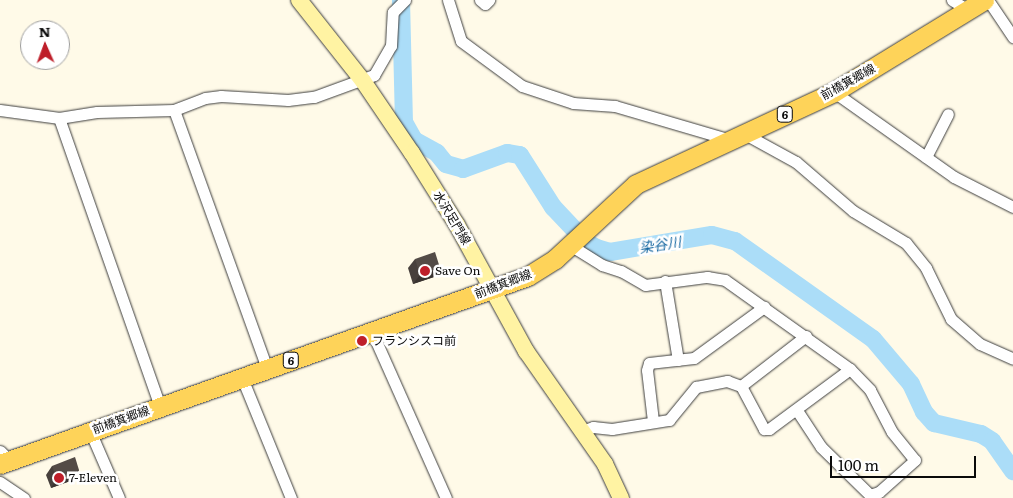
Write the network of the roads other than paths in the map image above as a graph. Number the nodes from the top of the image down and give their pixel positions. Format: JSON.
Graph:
{"nodes":[{"id":1,"x":299,"y":0,"type":"edge"},
{"id":2,"x":405,"y":0,"type":"edge"},
{"id":3,"x":462,"y":0,"type":"edge"},
{"id":4,"x":480,"y":0,"type":"edge"},
{"id":5,"x":489,"y":0,"type":"edge"},
{"id":6,"x":986,"y":0,"type":"edge"},
{"id":7,"x":450,"y":3,"type":"edge"},
{"id":8,"x":960,"y":5,"type":"edge"},
{"id":9,"x":1013,"y":37,"type":"edge"},
{"id":10,"x":363,"y":81,"type":"junction"},
{"id":11,"x":834,"y":92,"type":"junction"},
{"id":12,"x":0,"y":110,"type":"edge"},
{"id":13,"x":174,"y":110,"type":"junction"},
{"id":14,"x":948,"y":114,"type":"dead end"},
{"id":15,"x":58,"y":118,"type":"junction"},
{"id":16,"x":735,"y":136,"type":"junction"},
{"id":17,"x":926,"y":157,"type":"junction"},
{"id":18,"x":1013,"y":207,"type":"edge"},
{"id":19,"x":572,"y":243,"type":"junction"},
{"id":20,"x":665,"y":281,"type":"junction"},
{"id":21,"x":492,"y":289,"type":"junction"},
{"id":22,"x":764,"y":307,"type":"junction"},
{"id":23,"x":372,"y":332,"type":"junction"},
{"id":24,"x":806,"y":336,"type":"junction"},
{"id":25,"x":1013,"y":359,"type":"edge"},
{"id":26,"x":678,"y":360,"type":"junction"},
{"id":27,"x":267,"y":369,"type":"junction"},
{"id":28,"x":850,"y":369,"type":"junction"},
{"id":29,"x":242,"y":378,"type":"junction"},
{"id":30,"x":741,"y":386,"type":"junction"},
{"id":31,"x":160,"y":406,"type":"junction"},
{"id":32,"x":796,"y":409,"type":"junction"},
{"id":33,"x":653,"y":421,"type":"junction"},
{"id":34,"x":90,"y":431,"type":"junction"},
{"id":35,"x":582,"y":431,"type":"junction"},
{"id":36,"x":3,"y":458,"type":"edge"},
{"id":37,"x":0,"y":482,"type":"edge"},
{"id":38,"x":24,"y":498,"type":"edge"},
{"id":39,"x":120,"y":498,"type":"edge"},
{"id":40,"x":291,"y":498,"type":"edge"},
{"id":41,"x":446,"y":498,"type":"edge"},
{"id":42,"x":620,"y":498,"type":"edge"}],
"edges":[{"from":1,"to":10,"type":"main road","name":"水沢足門線"},
{"from":2,"to":10,"type":"street"},
{"from":3,"to":7,"type":"street"},
{"from":4,"to":5,"type":"street"},
{"from":6,"to":8,"type":"main road","name":"前橋箕郷線","number":"6"},
{"from":6,"to":9,"type":"street"},
{"from":7,"to":16,"type":"street"},
{"from":8,"to":11,"type":"main road","name":"前橋箕郷線","number":"6"},
{"from":10,"to":13,"type":"street"},
{"from":10,"to":21,"type":"main road","name":"水沢足門線"},
{"from":11,"to":16,"type":"main road","name":"前橋箕郷線","number":"6"},
{"from":11,"to":17,"type":"street"},
{"from":12,"to":15,"type":"street"},
{"from":13,"to":15,"type":"street"},
{"from":13,"to":27,"type":"street"},
{"from":14,"to":17,"type":"street"},
{"from":15,"to":31,"type":"street"},
{"from":16,"to":19,"type":"main road","name":"前橋箕郷線","number":"6"},
{"from":16,"to":25,"type":"street"},
{"from":17,"to":18,"type":"street"},
{"from":19,"to":20,"type":"street"},
{"from":19,"to":21,"type":"main road","name":"前橋箕郷線","number":"6"},
{"from":20,"to":22,"type":"street"},
{"from":20,"to":26,"type":"street"},
{"from":21,"to":23,"type":"main road","name":"前橋箕郷線","number":"6"},
{"from":21,"to":35,"type":"main road","name":"水沢足門線"},
{"from":22,"to":24,"type":"street"},
{"from":22,"to":26,"type":"street"},
{"from":23,"to":27,"type":"main road","name":"前橋箕郷線","number":"6"},
{"from":23,"to":41,"type":"street"},
{"from":24,"to":28,"type":"street"},
{"from":24,"to":30,"type":"street"},
{"from":26,"to":33,"type":"street"},
{"from":27,"to":29,"type":"main road","name":"前橋箕郷線","number":"6"},
{"from":28,"to":32,"type":"street"},
{"from":28,"to":32,"type":"street"},
{"from":29,"to":31,"type":"main road","name":"前橋箕郷線","number":"6"},
{"from":29,"to":40,"type":"street"},
{"from":30,"to":32,"type":"street"},
{"from":30,"to":33,"type":"street"},
{"from":31,"to":34,"type":"main road","name":"前橋箕郷線","number":"6"},
{"from":33,"to":35,"type":"street"},
{"from":34,"to":36,"type":"main road","name":"前橋箕郷線","number":"6"},
{"from":34,"to":39,"type":"street"},
{"from":35,"to":42,"type":"main road","name":"水沢足門線"},
{"from":37,"to":38,"type":"street"}]}
